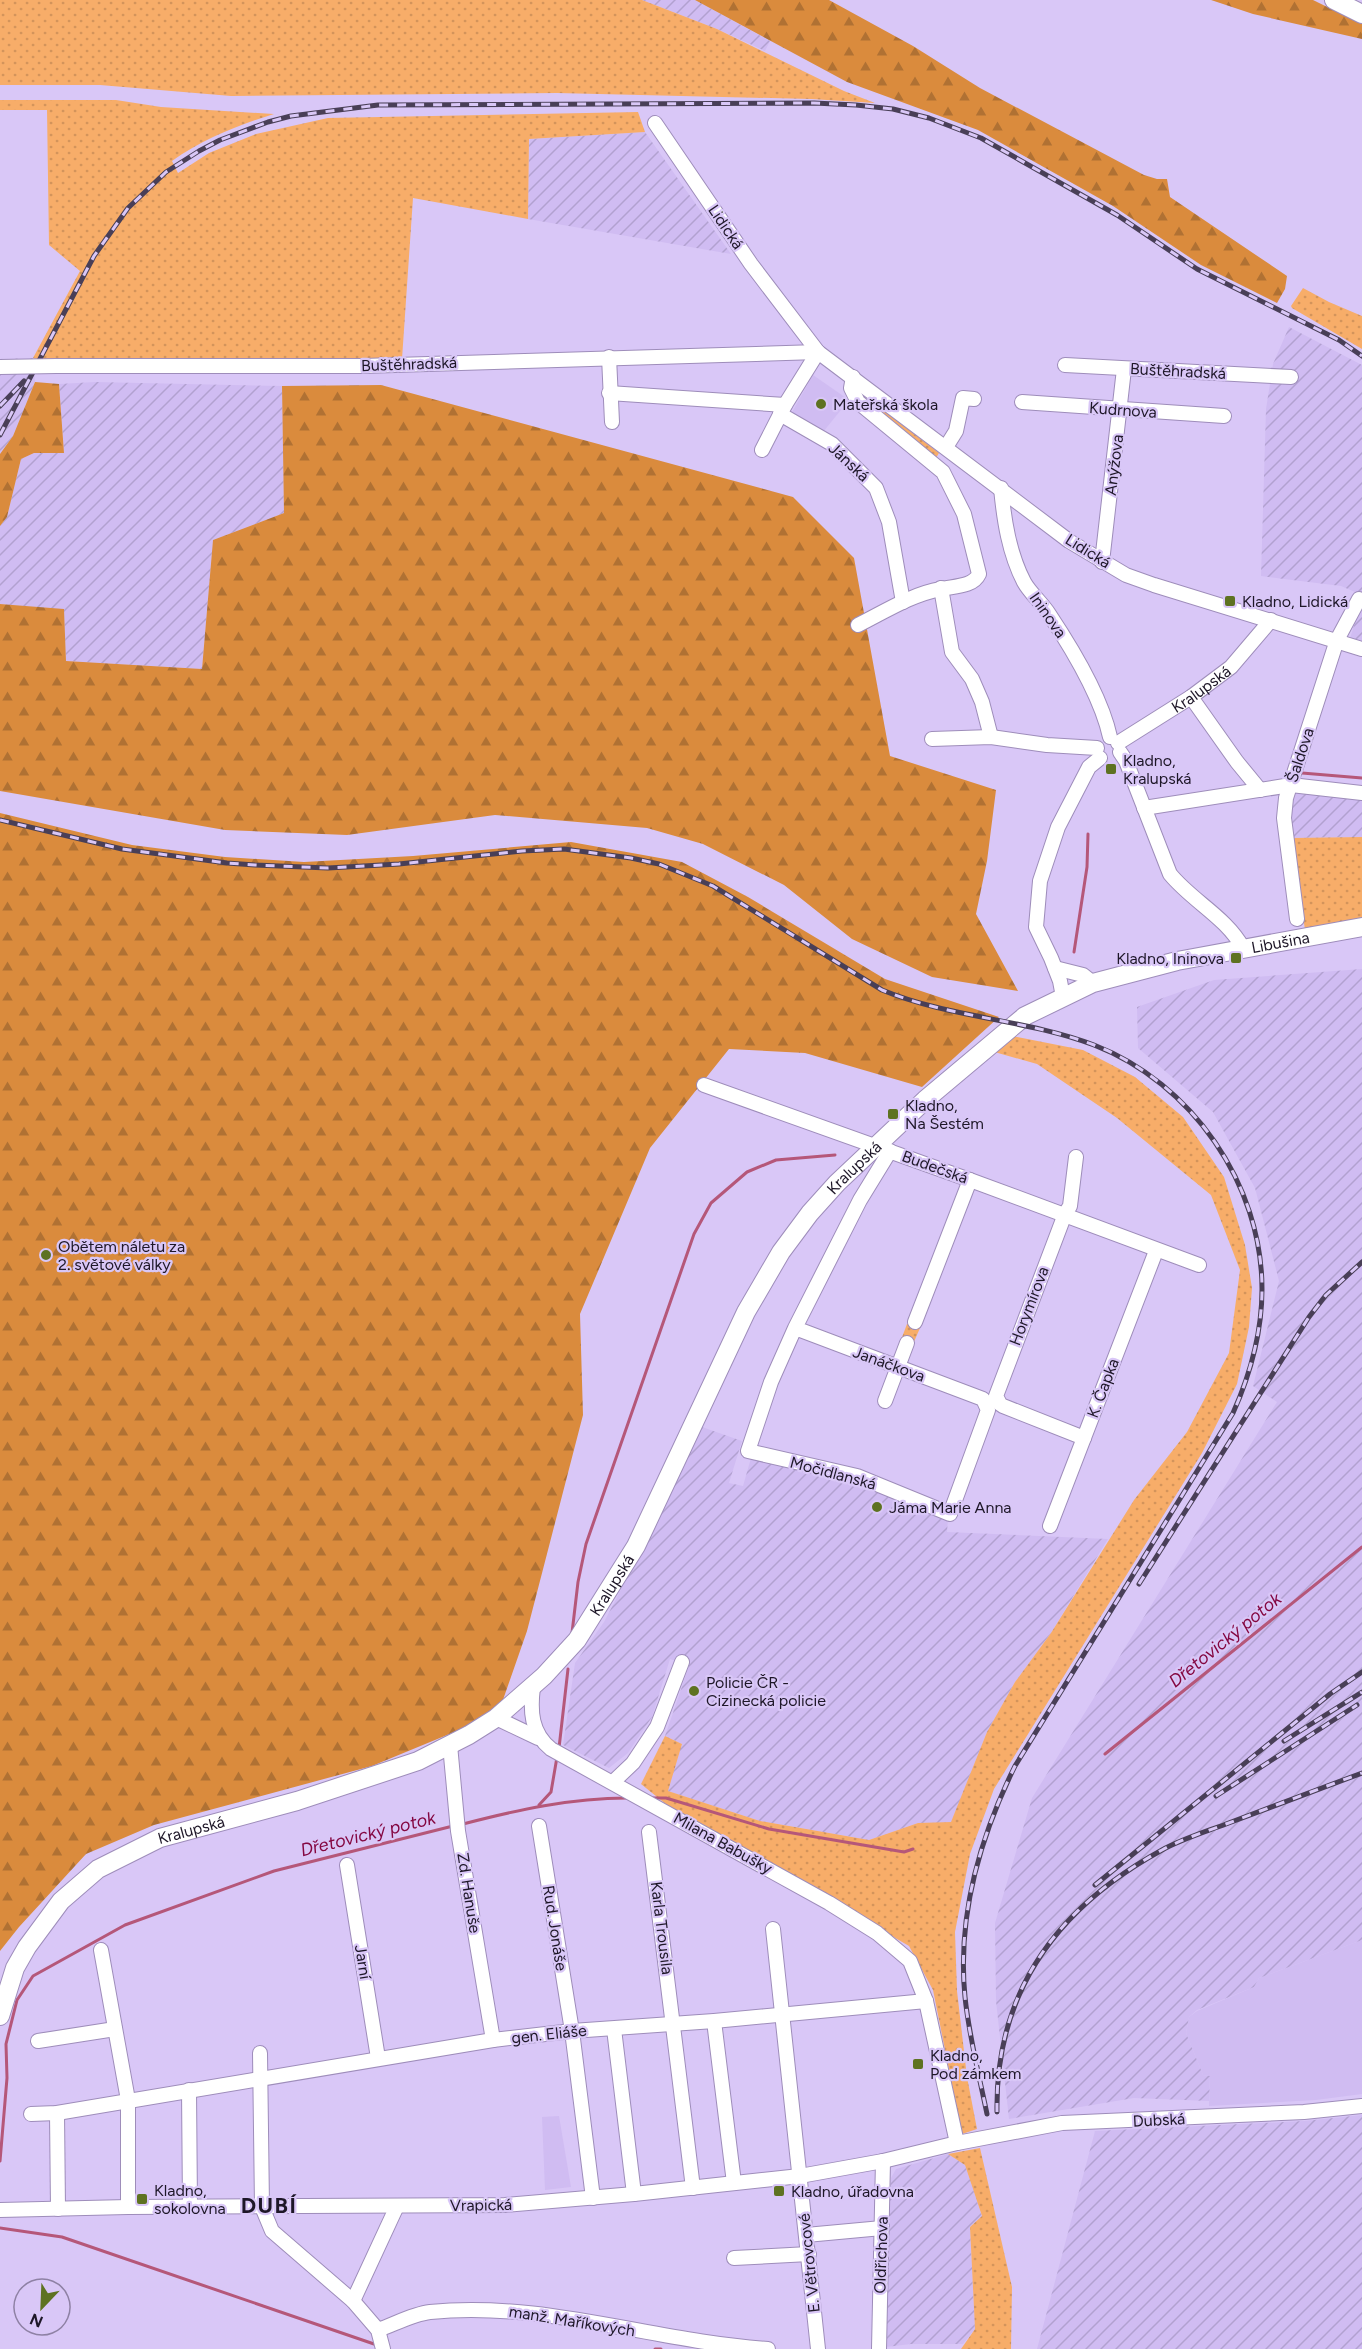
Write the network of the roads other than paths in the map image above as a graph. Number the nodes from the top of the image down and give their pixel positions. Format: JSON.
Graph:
{"nodes":[{"id":1,"x":1334,"y":0,"type":"edge"},
{"id":2,"x":1362,"y":14,"type":"edge"},
{"id":3,"x":655,"y":123,"type":"dead end"},
{"id":4,"x":818,"y":352,"type":"junction"},
{"id":5,"x":609,"y":357,"type":"junction"},
{"id":6,"x":1065,"y":365,"type":"dead end"},
{"id":7,"x":0,"y":367,"type":"edge"},
{"id":8,"x":1124,"y":369,"type":"junction"},
{"id":9,"x":853,"y":377,"type":"junction"},
{"id":10,"x":1291,"y":377,"type":"dead end"},
{"id":11,"x":609,"y":393,"type":"junction"},
{"id":12,"x":974,"y":399,"type":"dead end"},
{"id":13,"x":1022,"y":402,"type":"dead end"},
{"id":14,"x":783,"y":410,"type":"junction"},
{"id":15,"x":1121,"y":410,"type":"junction"},
{"id":16,"x":1224,"y":416,"type":"dead end"},
{"id":17,"x":612,"y":422,"type":"dead end"},
{"id":18,"x":946,"y":447,"type":"junction"},
{"id":19,"x":762,"y":450,"type":"dead end"},
{"id":20,"x":1001,"y":488,"type":"junction"},
{"id":21,"x":1102,"y":562,"type":"junction"},
{"id":22,"x":941,"y":588,"type":"junction"},
{"id":23,"x":1359,"y":599,"type":"dead end"},
{"id":24,"x":903,"y":602,"type":"junction"},
{"id":25,"x":1271,"y":620,"type":"junction"},
{"id":26,"x":858,"y":625,"type":"dead end"},
{"id":27,"x":1337,"y":640,"type":"junction"},
{"id":28,"x":1362,"y":649,"type":"edge"},
{"id":29,"x":1191,"y":697,"type":"junction"},
{"id":30,"x":991,"y":737,"type":"junction"},
{"id":31,"x":932,"y":739,"type":"dead end"},
{"id":32,"x":1116,"y":744,"type":"junction"},
{"id":33,"x":1098,"y":753,"type":"junction"},
{"id":34,"x":1291,"y":785,"type":"junction"},
{"id":35,"x":1260,"y":790,"type":"junction"},
{"id":36,"x":1362,"y":793,"type":"edge"},
{"id":37,"x":1144,"y":808,"type":"junction"},
{"id":38,"x":1297,"y":919,"type":"dead end"},
{"id":39,"x":1362,"y":927,"type":"edge"},
{"id":40,"x":1243,"y":948,"type":"junction"},
{"id":41,"x":1055,"y":968,"type":"junction"},
{"id":42,"x":1093,"y":983,"type":"junction"},
{"id":43,"x":1063,"y":997,"type":"junction"},
{"id":44,"x":704,"y":1085,"type":"dead end"},
{"id":45,"x":882,"y":1149,"type":"junction"},
{"id":46,"x":1076,"y":1157,"type":"dead end"},
{"id":47,"x":970,"y":1180,"type":"junction"},
{"id":48,"x":1065,"y":1214,"type":"junction"},
{"id":49,"x":1156,"y":1251,"type":"junction"},
{"id":50,"x":1199,"y":1265,"type":"dead end"},
{"id":51,"x":915,"y":1322,"type":"dead end"},
{"id":52,"x":795,"y":1329,"type":"junction"},
{"id":53,"x":908,"y":1343,"type":"dead end"},
{"id":54,"x":898,"y":1367,"type":"junction"},
{"id":55,"x":990,"y":1399,"type":"junction"},
{"id":56,"x":885,"y":1401,"type":"dead end"},
{"id":57,"x":1084,"y":1438,"type":"junction"},
{"id":58,"x":748,"y":1451,"type":"joint"},
{"id":59,"x":950,"y":1514,"type":"joint"},
{"id":60,"x":1050,"y":1526,"type":"dead end"},
{"id":61,"x":682,"y":1662,"type":"dead end"},
{"id":62,"x":533,"y":1687,"type":"junction"},
{"id":63,"x":496,"y":1718,"type":"junction"},
{"id":64,"x":538,"y":1738,"type":"junction"},
{"id":65,"x":450,"y":1745,"type":"junction"},
{"id":66,"x":619,"y":1785,"type":"junction"},
{"id":67,"x":539,"y":1826,"type":"dead end"},
{"id":68,"x":649,"y":1832,"type":"dead end"},
{"id":69,"x":347,"y":1865,"type":"dead end"},
{"id":70,"x":772,"y":1929,"type":"dead end"},
{"id":71,"x":101,"y":1950,"type":"dead end"},
{"id":72,"x":927,"y":2001,"type":"junction"},
{"id":73,"x":782,"y":2015,"type":"junction"},
{"id":74,"x":0,"y":2016,"type":"edge"},
{"id":75,"x":714,"y":2021,"type":"junction"},
{"id":76,"x":674,"y":2024,"type":"junction"},
{"id":77,"x":115,"y":2029,"type":"junction"},
{"id":78,"x":614,"y":2029,"type":"junction"},
{"id":79,"x":572,"y":2031,"type":"junction"},
{"id":80,"x":493,"y":2040,"type":"junction"},
{"id":81,"x":38,"y":2041,"type":"dead end"},
{"id":82,"x":260,"y":2054,"type":"dead end"},
{"id":83,"x":378,"y":2058,"type":"junction"},
{"id":84,"x":260,"y":2080,"type":"junction"},
{"id":85,"x":189,"y":2090,"type":"junction"},
{"id":86,"x":128,"y":2100,"type":"junction"},
{"id":87,"x":1362,"y":2106,"type":"edge"},
{"id":88,"x":57,"y":2113,"type":"junction"},
{"id":89,"x":31,"y":2114,"type":"dead end"},
{"id":90,"x":957,"y":2143,"type":"junction"},
{"id":91,"x":883,"y":2161,"type":"junction"},
{"id":92,"x":800,"y":2176,"type":"junction"},
{"id":93,"x":734,"y":2183,"type":"junction"},
{"id":94,"x":693,"y":2188,"type":"junction"},
{"id":95,"x":634,"y":2194,"type":"junction"},
{"id":96,"x":593,"y":2198,"type":"junction"},
{"id":97,"x":0,"y":2202,"type":"edge"},
{"id":98,"x":397,"y":2206,"type":"junction"},
{"id":99,"x":128,"y":2207,"type":"junction"},
{"id":100,"x":262,"y":2207,"type":"junction"},
{"id":101,"x":190,"y":2208,"type":"junction"},
{"id":102,"x":20,"y":2209,"type":"junction"},
{"id":103,"x":58,"y":2209,"type":"junction"},
{"id":104,"x":0,"y":2210,"type":"edge"},
{"id":105,"x":882,"y":2228,"type":"junction"},
{"id":106,"x":806,"y":2235,"type":"junction"},
{"id":107,"x":809,"y":2254,"type":"junction"},
{"id":108,"x":734,"y":2258,"type":"dead end"},
{"id":109,"x":354,"y":2301,"type":"junction"},
{"id":110,"x":378,"y":2330,"type":"junction"},
{"id":111,"x":383,"y":2349,"type":"edge"},
{"id":112,"x":768,"y":2349,"type":"edge"},
{"id":113,"x":818,"y":2349,"type":"edge"},
{"id":114,"x":879,"y":2349,"type":"edge"}],
"edges":[{"from":1,"to":2,"type":"main road"},
{"from":3,"to":4,"type":"street","name":"Lidická"},
{"from":4,"to":5,"type":"street","name":"Buštěhradská"},
{"from":4,"to":9,"type":"street","name":"Lidická"},
{"from":4,"to":14,"type":"street"},
{"from":5,"to":7,"type":"street","name":"Buštěhradská","bridge":true},
{"from":5,"to":11,"type":"street"},
{"from":6,"to":8,"type":"street","name":"Buštěhradská"},
{"from":8,"to":10,"type":"street","name":"Buštěhradská"},
{"from":8,"to":15,"type":"street","name":"Anýžova"},
{"from":9,"to":18,"type":"street","name":"Lidická"},
{"from":9,"to":22,"type":"street"},
{"from":11,"to":14,"type":"street","name":"Jánská"},
{"from":11,"to":17,"type":"street"},
{"from":12,"to":18,"type":"street"},
{"from":13,"to":15,"type":"street","name":"Kudrnova"},
{"from":14,"to":19,"type":"street"},
{"from":14,"to":24,"type":"street","name":"Jánská"},
{"from":15,"to":16,"type":"street","name":"Kudrnova"},
{"from":15,"to":21,"type":"street","name":"Anýžova"},
{"from":18,"to":20,"type":"street","name":"Lidická"},
{"from":20,"to":21,"type":"street","name":"Lidická"},
{"from":20,"to":32,"type":"street","name":"Ininova"},
{"from":21,"to":25,"type":"street","name":"Lidická"},
{"from":22,"to":24,"type":"street"},
{"from":22,"to":30,"type":"street"},
{"from":23,"to":27,"type":"street","name":"Šaldova"},
{"from":24,"to":26,"type":"street"},
{"from":25,"to":27,"type":"street","name":"Lidická"},
{"from":25,"to":29,"type":"street","name":"Kralupská"},
{"from":27,"to":28,"type":"street","name":"Lidická"},
{"from":27,"to":34,"type":"street","name":"Šaldova"},
{"from":29,"to":32,"type":"street","name":"Kralupská"},
{"from":29,"to":35,"type":"street"},
{"from":30,"to":31,"type":"street"},
{"from":30,"to":33,"type":"street"},
{"from":32,"to":33,"type":"street"},
{"from":32,"to":33,"type":"street"},
{"from":32,"to":37,"type":"street","name":"Ininova"},
{"from":33,"to":41,"type":"street"},
{"from":34,"to":35,"type":"street"},
{"from":34,"to":36,"type":"street"},
{"from":34,"to":38,"type":"street","name":"Šaldova"},
{"from":35,"to":37,"type":"street"},
{"from":37,"to":40,"type":"street","name":"Ininova"},
{"from":39,"to":40,"type":"main road","name":"Libušina"},
{"from":40,"to":42,"type":"main road","name":"Libušina"},
{"from":41,"to":42,"type":"street"},
{"from":41,"to":43,"type":"street"},
{"from":42,"to":43,"type":"main road","name":"Libušina"},
{"from":43,"to":45,"type":"main road","name":"Kralupská"},
{"from":44,"to":45,"type":"street","name":"Budečská"},
{"from":45,"to":47,"type":"street","name":"Budečská"},
{"from":45,"to":52,"type":"street","name":"Kralupská"},
{"from":45,"to":62,"type":"main road","name":"Kralupská"},
{"from":46,"to":48,"type":"street"},
{"from":47,"to":48,"type":"street","name":"Budečská"},
{"from":47,"to":51,"type":"street"},
{"from":48,"to":49,"type":"street","name":"Budečská"},
{"from":48,"to":55,"type":"street","name":"Horymírova"},
{"from":49,"to":50,"type":"street","name":"Budečská"},
{"from":49,"to":57,"type":"street","name":"K. Čapka"},
{"from":52,"to":54,"type":"street","name":"Janáčkova"},
{"from":52,"to":58,"type":"street","name":"Kralupská"},
{"from":53,"to":54,"type":"street"},
{"from":54,"to":55,"type":"street","name":"Janáčkova"},
{"from":54,"to":56,"type":"street"},
{"from":55,"to":57,"type":"street","name":"Janáčkova"},
{"from":55,"to":59,"type":"street","name":"Horymírova"},
{"from":57,"to":60,"type":"street","name":"K. Čapka"},
{"from":58,"to":59,"type":"street","name":"Močidlanská"},
{"from":61,"to":66,"type":"street"},
{"from":62,"to":63,"type":"main road","name":"Kralupská"},
{"from":62,"to":64,"type":"street"},
{"from":63,"to":64,"type":"street","name":"Milana Babušky"},
{"from":63,"to":65,"type":"main road","name":"Kralupská"},
{"from":64,"to":66,"type":"street","name":"Milana Babušky"},
{"from":65,"to":74,"type":"main road","name":"Kralupská"},
{"from":65,"to":80,"type":"street","name":"Zd. Hanuše"},
{"from":66,"to":72,"type":"street","name":"Milana Babušky"},
{"from":67,"to":79,"type":"street","name":"Rud. Jonáše"},
{"from":68,"to":76,"type":"street","name":"Karla Trousila"},
{"from":69,"to":83,"type":"street","name":"Jarní"},
{"from":70,"to":73,"type":"street","name":"E. Větrovcové"},
{"from":71,"to":77,"type":"street"},
{"from":72,"to":73,"type":"street","name":"gen. Eliáše"},
{"from":72,"to":90,"type":"street"},
{"from":73,"to":75,"type":"street","name":"gen. Eliáše"},
{"from":73,"to":92,"type":"street","name":"E. Větrovcové"},
{"from":75,"to":76,"type":"street","name":"gen. Eliáše"},
{"from":75,"to":93,"type":"street"},
{"from":76,"to":78,"type":"street","name":"gen. Eliáše"},
{"from":76,"to":94,"type":"street","name":"Karla Trousila"},
{"from":77,"to":81,"type":"street"},
{"from":77,"to":86,"type":"street"},
{"from":78,"to":79,"type":"street","name":"gen. Eliáše"},
{"from":78,"to":95,"type":"street"},
{"from":79,"to":80,"type":"street","name":"gen. Eliáše"},
{"from":79,"to":96,"type":"street","name":"Rud. Jonáše"},
{"from":80,"to":83,"type":"street","name":"gen. Eliáše"},
{"from":82,"to":84,"type":"street"},
{"from":83,"to":84,"type":"street","name":"gen. Eliáše"},
{"from":84,"to":85,"type":"street","name":"gen. Eliáše"},
{"from":84,"to":100,"type":"street"},
{"from":85,"to":86,"type":"street","name":"gen. Eliáše"},
{"from":85,"to":101,"type":"street"},
{"from":86,"to":88,"type":"street","name":"gen. Eliáše"},
{"from":86,"to":99,"type":"street"},
{"from":87,"to":90,"type":"street","name":"Dubská"},
{"from":88,"to":89,"type":"street","name":"gen. Eliáše"},
{"from":88,"to":103,"type":"street"},
{"from":90,"to":91,"type":"street","name":"Vrapická"},
{"from":91,"to":92,"type":"street","name":"Vrapická"},
{"from":91,"to":105,"type":"street","name":"Oldřichova"},
{"from":92,"to":93,"type":"street","name":"Vrapická"},
{"from":92,"to":106,"type":"street","name":"E. Větrovcové"},
{"from":93,"to":94,"type":"street","name":"Vrapická"},
{"from":94,"to":95,"type":"street","name":"Vrapická"},
{"from":95,"to":96,"type":"street","name":"Vrapická"},
{"from":96,"to":98,"type":"street","name":"Vrapická"},
{"from":97,"to":102,"type":"street"},
{"from":98,"to":100,"type":"street","name":"Vrapická"},
{"from":98,"to":109,"type":"street"},
{"from":99,"to":101,"type":"street","name":"Vrapická"},
{"from":99,"to":103,"type":"street","name":"Vrapická"},
{"from":100,"to":101,"type":"street","name":"Vrapická"},
{"from":100,"to":109,"type":"street"},
{"from":102,"to":103,"type":"street","name":"Vrapická"},
{"from":102,"to":104,"type":"street","name":"Vrapická"},
{"from":105,"to":106,"type":"street"},
{"from":105,"to":114,"type":"street","name":"Oldřichova"},
{"from":106,"to":107,"type":"street","name":"E. Větrovcové"},
{"from":107,"to":108,"type":"street"},
{"from":107,"to":113,"type":"street","name":"E. Větrovcové"},
{"from":109,"to":110,"type":"street"},
{"from":110,"to":111,"type":"street"},
{"from":110,"to":112,"type":"street","name":"manž. Maříkových"}]}
